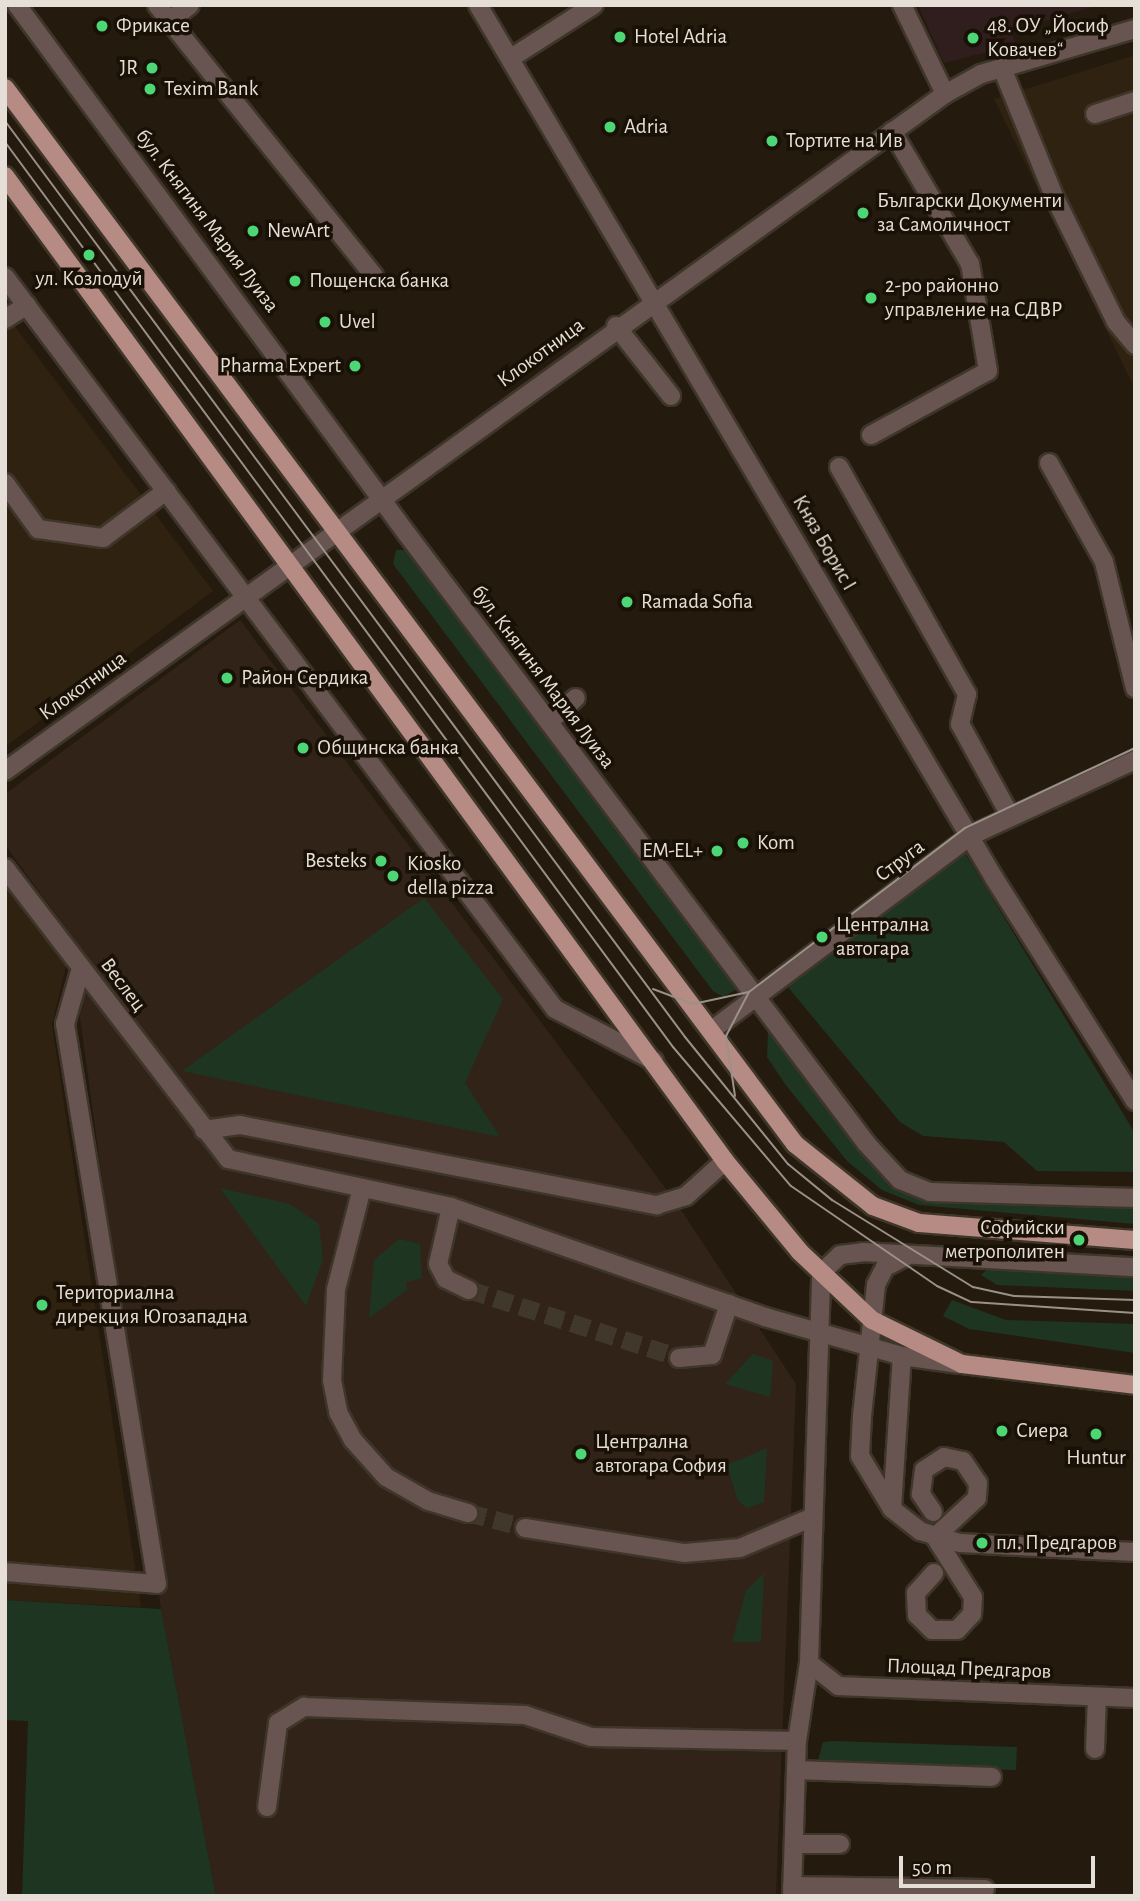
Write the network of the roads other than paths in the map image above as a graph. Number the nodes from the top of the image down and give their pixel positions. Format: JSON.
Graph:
{"nodes":[{"id":1,"x":17,"y":5,"type":"edge"},
{"id":2,"x":157,"y":5,"type":"edge"},
{"id":3,"x":190,"y":5,"type":"edge"},
{"id":4,"x":478,"y":5,"type":"edge"},
{"id":5,"x":594,"y":5,"type":"edge"},
{"id":6,"x":902,"y":5,"type":"edge"},
{"id":7,"x":169,"y":21,"type":"junction"},
{"id":8,"x":1135,"y":29,"type":"edge"},
{"id":9,"x":511,"y":58,"type":"junction"},
{"id":10,"x":1002,"y":68,"type":"junction"},
{"id":11,"x":5,"y":88,"type":"edge"},
{"id":12,"x":944,"y":94,"type":"junction"},
{"id":13,"x":1135,"y":101,"type":"edge"},
{"id":14,"x":1095,"y":114,"type":"dead end"},
{"id":15,"x":892,"y":131,"type":"junction"},
{"id":16,"x":5,"y":176,"type":"edge"},
{"id":17,"x":374,"y":276,"type":"dead end"},
{"id":18,"x":5,"y":277,"type":"edge"},
{"id":19,"x":653,"y":299,"type":"junction"},
{"id":20,"x":27,"y":305,"type":"junction"},
{"id":21,"x":5,"y":319,"type":"edge"},
{"id":22,"x":616,"y":326,"type":"junction"},
{"id":23,"x":1135,"y":345,"type":"edge"},
{"id":24,"x":671,"y":396,"type":"dead end"},
{"id":25,"x":872,"y":435,"type":"dead end"},
{"id":26,"x":1049,"y":463,"type":"dead end"},
{"id":27,"x":839,"y":467,"type":"dead end"},
{"id":28,"x":5,"y":484,"type":"edge"},
{"id":29,"x":166,"y":491,"type":"junction"},
{"id":30,"x":382,"y":498,"type":"junction"},
{"id":31,"x":337,"y":531,"type":"junction"},
{"id":32,"x":290,"y":564,"type":"junction"},
{"id":33,"x":245,"y":596,"type":"junction"},
{"id":34,"x":1135,"y":688,"type":"edge"},
{"id":35,"x":576,"y":698,"type":"dead end"},
{"id":36,"x":549,"y":722,"type":"junction"},
{"id":37,"x":1135,"y":760,"type":"edge"},
{"id":38,"x":5,"y":771,"type":"edge"},
{"id":39,"x":1011,"y":817,"type":"junction"},
{"id":40,"x":970,"y":836,"type":"junction"},
{"id":41,"x":5,"y":868,"type":"edge"},
{"id":42,"x":81,"y":968,"type":"junction"},
{"id":43,"x":757,"y":997,"type":"junction"},
{"id":44,"x":712,"y":1030,"type":"junction"},
{"id":45,"x":654,"y":1061,"type":"junction"},
{"id":46,"x":1135,"y":1101,"type":"edge"},
{"id":47,"x":204,"y":1130,"type":"junction"},
{"id":48,"x":724,"y":1161,"type":"junction"},
{"id":49,"x":362,"y":1188,"type":"junction"},
{"id":50,"x":1135,"y":1198,"type":"edge"},
{"id":51,"x":452,"y":1207,"type":"junction"},
{"id":52,"x":1135,"y":1240,"type":"edge"},
{"id":53,"x":911,"y":1255,"type":"junction"},
{"id":54,"x":1135,"y":1267,"type":"edge"},
{"id":55,"x":821,"y":1273,"type":"junction"},
{"id":56,"x":469,"y":1290,"type":"tunnel mouth"},
{"id":57,"x":729,"y":1304,"type":"junction"},
{"id":58,"x":872,"y":1320,"type":"junction"},
{"id":59,"x":820,"y":1333,"type":"junction"},
{"id":60,"x":868,"y":1346,"type":"junction"},
{"id":61,"x":902,"y":1356,"type":"junction"},
{"id":62,"x":679,"y":1358,"type":"tunnel mouth"},
{"id":63,"x":962,"y":1364,"type":"junction"},
{"id":64,"x":1135,"y":1385,"type":"edge"},
{"id":65,"x":892,"y":1509,"type":"junction"},
{"id":66,"x":468,"y":1513,"type":"tunnel mouth"},
{"id":67,"x":933,"y":1513,"type":"dead end"},
{"id":68,"x":814,"y":1517,"type":"junction"},
{"id":69,"x":525,"y":1528,"type":"tunnel mouth"},
{"id":70,"x":935,"y":1537,"type":"junction"},
{"id":71,"x":1134,"y":1552,"type":"edge"},
{"id":72,"x":5,"y":1572,"type":"edge"},
{"id":73,"x":934,"y":1573,"type":"dead end"},
{"id":74,"x":809,"y":1663,"type":"junction"},
{"id":75,"x":1097,"y":1697,"type":"junction"},
{"id":76,"x":1135,"y":1698,"type":"edge"},
{"id":77,"x":797,"y":1741,"type":"junction"},
{"id":78,"x":1095,"y":1749,"type":"dead end"},
{"id":79,"x":796,"y":1769,"type":"junction"},
{"id":80,"x":992,"y":1777,"type":"dead end"},
{"id":81,"x":267,"y":1807,"type":"dead end"},
{"id":82,"x":794,"y":1844,"type":"junction"},
{"id":83,"x":841,"y":1844,"type":"dead end"},
{"id":84,"x":985,"y":1889,"type":"dead end"},
{"id":85,"x":792,"y":1891,"type":"edge"}],
"edges":[{"from":1,"to":30,"type":"street","name":"бул. Княгиня Мария Луиза"},
{"from":2,"to":7,"type":"street"},
{"from":3,"to":7,"type":"street"},
{"from":4,"to":9,"type":"street","name":"Княз Борис I"},
{"from":5,"to":9,"type":"street"},
{"from":6,"to":12,"type":"street"},
{"from":7,"to":17,"type":"street"},
{"from":8,"to":10,"type":"street","name":"Клокотница"},
{"from":9,"to":19,"type":"street","name":"Княз Борис I"},
{"from":10,"to":12,"type":"street","name":"Клокотница"},
{"from":10,"to":23,"type":"street"},
{"from":11,"to":31,"type":"main road"},
{"from":12,"to":15,"type":"street","name":"Клокотница"},
{"from":13,"to":14,"type":"street"},
{"from":15,"to":19,"type":"street","name":"Клокотница"},
{"from":15,"to":25,"type":"street"},
{"from":16,"to":32,"type":"main road"},
{"from":18,"to":20,"type":"street"},
{"from":19,"to":22,"type":"street","name":"Клокотница"},
{"from":19,"to":40,"type":"street","name":"Княз Борис I"},
{"from":20,"to":21,"type":"street"},
{"from":20,"to":29,"type":"street"},
{"from":22,"to":24,"type":"street"},
{"from":22,"to":30,"type":"street","name":"Клокотница"},
{"from":26,"to":34,"type":"street"},
{"from":27,"to":39,"type":"street"},
{"from":28,"to":29,"type":"street"},
{"from":29,"to":33,"type":"street"},
{"from":30,"to":31,"type":"street","name":"Клокотница"},
{"from":30,"to":36,"type":"street","name":"бул. Княгиня Мария Луиза"},
{"from":31,"to":32,"type":"street","name":"Клокотница"},
{"from":31,"to":44,"type":"main road"},
{"from":32,"to":33,"type":"street","name":"Клокотница"},
{"from":32,"to":45,"type":"main road"},
{"from":33,"to":38,"type":"street","name":"Клокотница"},
{"from":33,"to":45,"type":"street"},
{"from":35,"to":36,"type":"street"},
{"from":36,"to":43,"type":"street","name":"бул. Княгиня Мария Луиза"},
{"from":37,"to":39,"type":"street","name":"Струга"},
{"from":39,"to":40,"type":"street","name":"Струга"},
{"from":40,"to":43,"type":"street","name":"Струга"},
{"from":40,"to":46,"type":"street","name":"Княз Борис I"},
{"from":41,"to":42,"type":"street","name":"Веслец"},
{"from":42,"to":47,"type":"street","name":"Веслец"},
{"from":42,"to":72,"type":"street"},
{"from":43,"to":44,"type":"street","name":"Струга"},
{"from":43,"to":50,"type":"street","name":"бул. Княгиня Мария Луиза"},
{"from":44,"to":52,"type":"main road"},
{"from":45,"to":48,"type":"main road"},
{"from":47,"to":48,"type":"street"},
{"from":47,"to":49,"type":"street","name":"Веслец"},
{"from":48,"to":55,"type":"main road"},
{"from":49,"to":51,"type":"street","name":"Веслец"},
{"from":49,"to":66,"type":"street"},
{"from":51,"to":56,"type":"street"},
{"from":51,"to":57,"type":"street","name":"Веслец"},
{"from":53,"to":54,"type":"street"},
{"from":53,"to":55,"type":"street"},
{"from":53,"to":58,"type":"street"},
{"from":55,"to":58,"type":"main road"},
{"from":55,"to":59,"type":"street"},
{"from":57,"to":59,"type":"street","name":"Веслец"},
{"from":57,"to":62,"type":"street"},
{"from":58,"to":60,"type":"street"},
{"from":58,"to":63,"type":"main road"},
{"from":59,"to":60,"type":"street","name":"Веслец"},
{"from":59,"to":68,"type":"street"},
{"from":60,"to":61,"type":"street","name":"Веслец"},
{"from":60,"to":65,"type":"street"},
{"from":61,"to":63,"type":"street","name":"Веслец"},
{"from":61,"to":65,"type":"street"},
{"from":63,"to":64,"type":"main road"},
{"from":65,"to":70,"type":"street"},
{"from":67,"to":70,"type":"street"},
{"from":68,"to":69,"type":"street"},
{"from":68,"to":74,"type":"street"},
{"from":70,"to":71,"type":"street"},
{"from":70,"to":73,"type":"street"},
{"from":74,"to":75,"type":"street","name":"Площад Предгаров"},
{"from":74,"to":77,"type":"street"},
{"from":75,"to":76,"type":"street","name":"Площад Предгаров"},
{"from":75,"to":78,"type":"street"},
{"from":77,"to":79,"type":"street"},
{"from":77,"to":81,"type":"street"},
{"from":79,"to":80,"type":"street"},
{"from":79,"to":82,"type":"street"},
{"from":82,"to":83,"type":"street"},
{"from":82,"to":85,"type":"street"},
{"from":84,"to":85,"type":"street"}]}
